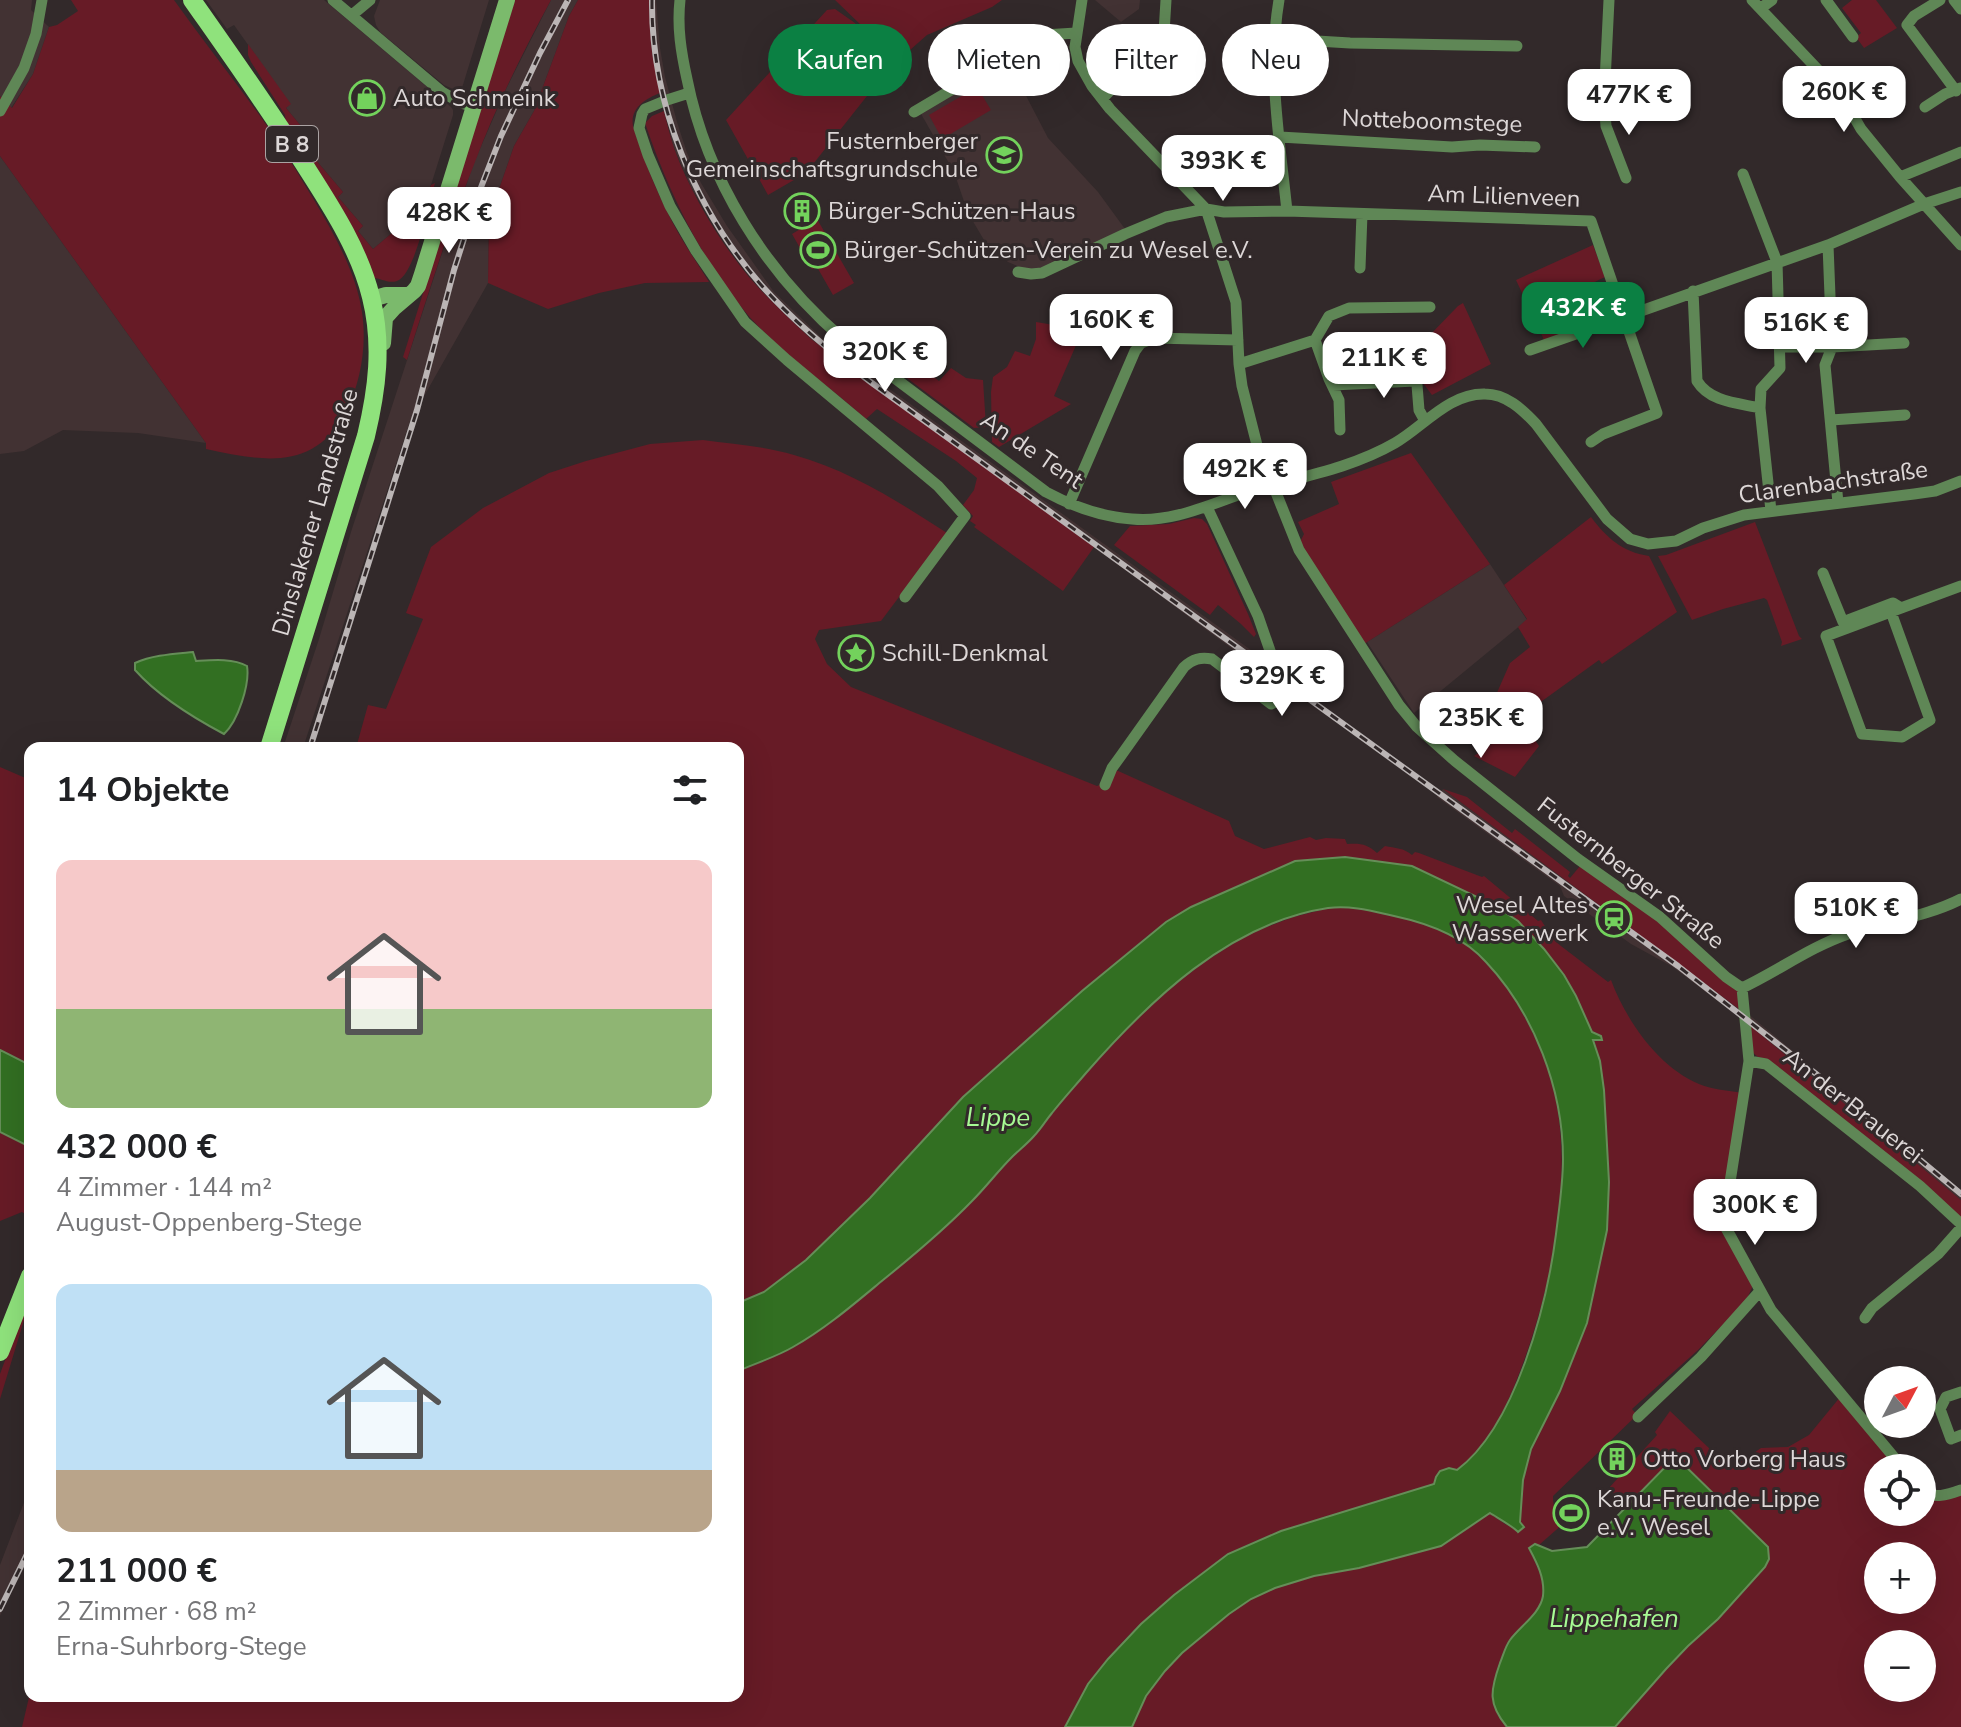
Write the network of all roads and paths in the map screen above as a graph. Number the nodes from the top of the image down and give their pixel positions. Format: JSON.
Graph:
{"nodes":[{"id":1,"x":42,"y":0,"type":"edge"},
{"id":2,"x":192,"y":0,"type":"edge"},
{"id":3,"x":333,"y":0,"type":"edge"},
{"id":4,"x":370,"y":0,"type":"edge"},
{"id":5,"x":507,"y":0,"type":"edge"},
{"id":6,"x":680,"y":0,"type":"edge"},
{"id":7,"x":1082,"y":0,"type":"edge"},
{"id":8,"x":1166,"y":0,"type":"edge"},
{"id":9,"x":1279,"y":0,"type":"edge"},
{"id":10,"x":1609,"y":0,"type":"edge"},
{"id":11,"x":1772,"y":0,"type":"edge"},
{"id":12,"x":1826,"y":0,"type":"edge"},
{"id":13,"x":1940,"y":0,"type":"edge"},
{"id":14,"x":1954,"y":0,"type":"edge"},
{"id":15,"x":1756,"y":4,"type":"edge"},
{"id":16,"x":1961,"y":9,"type":"edge"},
{"id":17,"x":352,"y":15,"type":"junction"},
{"id":18,"x":1275,"y":24,"type":"edge"},
{"id":19,"x":1076,"y":33,"type":"junction"},
{"id":20,"x":1853,"y":37,"type":"dead end"},
{"id":21,"x":1329,"y":42,"type":"edge"},
{"id":22,"x":1517,"y":46,"type":"dead end"},
{"id":23,"x":1958,"y":89,"type":"edge"},
{"id":24,"x":689,"y":93,"type":"junction"},
{"id":25,"x":1276,"y":96,"type":"edge"},
{"id":26,"x":1102,"y":99,"type":"junction"},
{"id":27,"x":474,"y":107,"type":"junction"},
{"id":28,"x":1925,"y":107,"type":"dead end"},
{"id":29,"x":0,"y":111,"type":"edge"},
{"id":30,"x":914,"y":112,"type":"dead end"},
{"id":31,"x":1280,"y":137,"type":"junction"},
{"id":32,"x":1535,"y":147,"type":"dead end"},
{"id":33,"x":1961,"y":152,"type":"edge"},
{"id":34,"x":1743,"y":174,"type":"dead end"},
{"id":35,"x":1900,"y":177,"type":"junction"},
{"id":36,"x":1626,"y":178,"type":"dead end"},
{"id":37,"x":1961,"y":192,"type":"edge"},
{"id":38,"x":1924,"y":204,"type":"junction"},
{"id":39,"x":1206,"y":209,"type":"junction"},
{"id":40,"x":1287,"y":211,"type":"junction"},
{"id":41,"x":1362,"y":214,"type":"junction"},
{"id":42,"x":1828,"y":245,"type":"junction"},
{"id":43,"x":1961,"y":245,"type":"edge"},
{"id":44,"x":1777,"y":262,"type":"junction"},
{"id":45,"x":1360,"y":268,"type":"dead end"},
{"id":46,"x":1018,"y":272,"type":"dead end"},
{"id":47,"x":1693,"y":291,"type":"junction"},
{"id":48,"x":408,"y":295,"type":"junction"},
{"id":49,"x":372,"y":299,"type":"junction"},
{"id":50,"x":1430,"y":307,"type":"dead end"},
{"id":51,"x":1624,"y":317,"type":"junction"},
{"id":52,"x":1238,"y":340,"type":"junction"},
{"id":53,"x":1315,"y":340,"type":"junction"},
{"id":54,"x":1904,"y":343,"type":"dead end"},
{"id":55,"x":1780,"y":347,"type":"junction"},
{"id":56,"x":1832,"y":347,"type":"junction"},
{"id":57,"x":1530,"y":350,"type":"dead end"},
{"id":58,"x":1239,"y":364,"type":"junction"},
{"id":59,"x":1333,"y":385,"type":"junction"},
{"id":60,"x":375,"y":398,"type":"junction"},
{"id":61,"x":1760,"y":408,"type":"junction"},
{"id":62,"x":1905,"y":415,"type":"dead end"},
{"id":63,"x":1831,"y":420,"type":"junction"},
{"id":64,"x":1425,"y":421,"type":"junction"},
{"id":65,"x":1340,"y":430,"type":"dead end"},
{"id":66,"x":1591,"y":442,"type":"dead end"},
{"id":67,"x":1258,"y":449,"type":"dead end"},
{"id":68,"x":1961,"y":481,"type":"edge"},
{"id":69,"x":1273,"y":485,"type":"junction"},
{"id":70,"x":1838,"y":503,"type":"junction"},
{"id":71,"x":1069,"y":504,"type":"junction"},
{"id":72,"x":1207,"y":507,"type":"junction"},
{"id":73,"x":1771,"y":511,"type":"junction"},
{"id":74,"x":1823,"y":573,"type":"dead end"},
{"id":75,"x":1961,"y":586,"type":"edge"},
{"id":76,"x":905,"y":597,"type":"dead end"},
{"id":77,"x":1896,"y":610,"type":"junction"},
{"id":78,"x":271,"y":742,"type":"edge"},
{"id":79,"x":1105,"y":785,"type":"dead end"},
{"id":80,"x":1961,"y":899,"type":"edge"},
{"id":81,"x":1742,"y":988,"type":"junction"},
{"id":82,"x":1749,"y":1061,"type":"junction"},
{"id":83,"x":1961,"y":1226,"type":"edge"},
{"id":84,"x":24,"y":1291,"type":"edge"},
{"id":85,"x":1760,"y":1291,"type":"junction"},
{"id":86,"x":1865,"y":1318,"type":"dead end"},
{"id":87,"x":0,"y":1352,"type":"edge"},
{"id":88,"x":1961,"y":1392,"type":"edge"},
{"id":89,"x":1638,"y":1417,"type":"dead end"},
{"id":90,"x":1961,"y":1435,"type":"edge"},
{"id":91,"x":1891,"y":1454,"type":"edge"},
{"id":92,"x":1961,"y":1490,"type":"edge"},
{"id":93,"x":1936,"y":1496,"type":"edge"}],
"edges":[{"from":1,"to":29,"type":"street"},
{"from":2,"to":49,"type":"main road","number":"B 8"},
{"from":3,"to":17,"type":"street"},
{"from":4,"to":17,"type":"street"},
{"from":5,"to":27,"type":"main road","name":"Dinslakener Landstraße"},
{"from":6,"to":24,"type":"street","name":"An de Tent"},
{"from":7,"to":19,"type":"street"},
{"from":8,"to":26,"type":"street"},
{"from":9,"to":18,"type":"street"},
{"from":10,"to":36,"type":"street"},
{"from":11,"to":15,"type":"street"},
{"from":12,"to":20,"type":"street"},
{"from":13,"to":23,"type":"street"},
{"from":14,"to":16,"type":"street"},
{"from":15,"to":35,"type":"street"},
{"from":17,"to":27,"type":"street"},
{"from":19,"to":26,"type":"street"},
{"from":19,"to":30,"type":"street"},
{"from":21,"to":22,"type":"street"},
{"from":23,"to":28,"type":"street"},
{"from":24,"to":71,"type":"street","name":"An de Tent"},
{"from":24,"to":76,"type":"street"},
{"from":25,"to":31,"type":"street"},
{"from":26,"to":39,"type":"street"},
{"from":27,"to":48,"type":"main road","name":"Dinslakener Landstraße"},
{"from":31,"to":32,"type":"street","name":"Notteboomstege"},
{"from":31,"to":40,"type":"street"},
{"from":33,"to":35,"type":"street"},
{"from":34,"to":44,"type":"street"},
{"from":35,"to":38,"type":"street"},
{"from":37,"to":38,"type":"street"},
{"from":38,"to":42,"type":"street"},
{"from":38,"to":43,"type":"street"},
{"from":39,"to":40,"type":"street","name":"Am Lilienveen"},
{"from":39,"to":46,"type":"street","name":"Am Lilienveen"},
{"from":39,"to":52,"type":"street"},
{"from":40,"to":41,"type":"street","name":"Am Lilienveen"},
{"from":41,"to":45,"type":"street"},
{"from":41,"to":51,"type":"street","name":"Am Lilienveen"},
{"from":42,"to":44,"type":"street"},
{"from":42,"to":56,"type":"street"},
{"from":44,"to":47,"type":"street"},
{"from":44,"to":55,"type":"street"},
{"from":47,"to":51,"type":"street"},
{"from":47,"to":61,"type":"street"},
{"from":48,"to":49,"type":"main road"},
{"from":48,"to":60,"type":"main road","name":"Dinslakener Landstraße"},
{"from":49,"to":60,"type":"main road","number":"B 8"},
{"from":50,"to":53,"type":"street"},
{"from":51,"to":57,"type":"street"},
{"from":51,"to":66,"type":"street","name":"Am Lilienveen"},
{"from":52,"to":58,"type":"street"},
{"from":52,"to":71,"type":"street"},
{"from":53,"to":58,"type":"street"},
{"from":53,"to":59,"type":"street"},
{"from":54,"to":56,"type":"street"},
{"from":55,"to":56,"type":"street"},
{"from":55,"to":61,"type":"street"},
{"from":56,"to":63,"type":"street"},
{"from":58,"to":67,"type":"street"},
{"from":59,"to":64,"type":"street"},
{"from":59,"to":65,"type":"street"},
{"from":60,"to":78,"type":"main road","name":"Dinslakener Landstraße","number":"B 8"},
{"from":61,"to":73,"type":"street"},
{"from":62,"to":63,"type":"street"},
{"from":63,"to":70,"type":"street"},
{"from":64,"to":69,"type":"street","name":"Clarenbachstraße"},
{"from":64,"to":73,"type":"street","name":"Clarenbachstraße"},
{"from":68,"to":70,"type":"street","name":"Clarenbachstraße"},
{"from":69,"to":72,"type":"street","name":"An de Tent"},
{"from":69,"to":81,"type":"street","name":"Fusternberger Straße"},
{"from":70,"to":73,"type":"street","name":"Clarenbachstraße"},
{"from":71,"to":72,"type":"street","name":"An de Tent"},
{"from":72,"to":79,"type":"street"},
{"from":74,"to":77,"type":"street"},
{"from":75,"to":77,"type":"street"},
{"from":77,"to":77,"type":"street"},
{"from":80,"to":81,"type":"street"},
{"from":81,"to":82,"type":"street"},
{"from":82,"to":83,"type":"street","name":"An der Brauerei"},
{"from":82,"to":85,"type":"street"},
{"from":83,"to":86,"type":"street","name":"An der Brauerei"},
{"from":84,"to":87,"type":"main road"},
{"from":85,"to":89,"type":"street"},
{"from":85,"to":91,"type":"street"},
{"from":88,"to":90,"type":"street"},
{"from":92,"to":93,"type":"street"}]}
